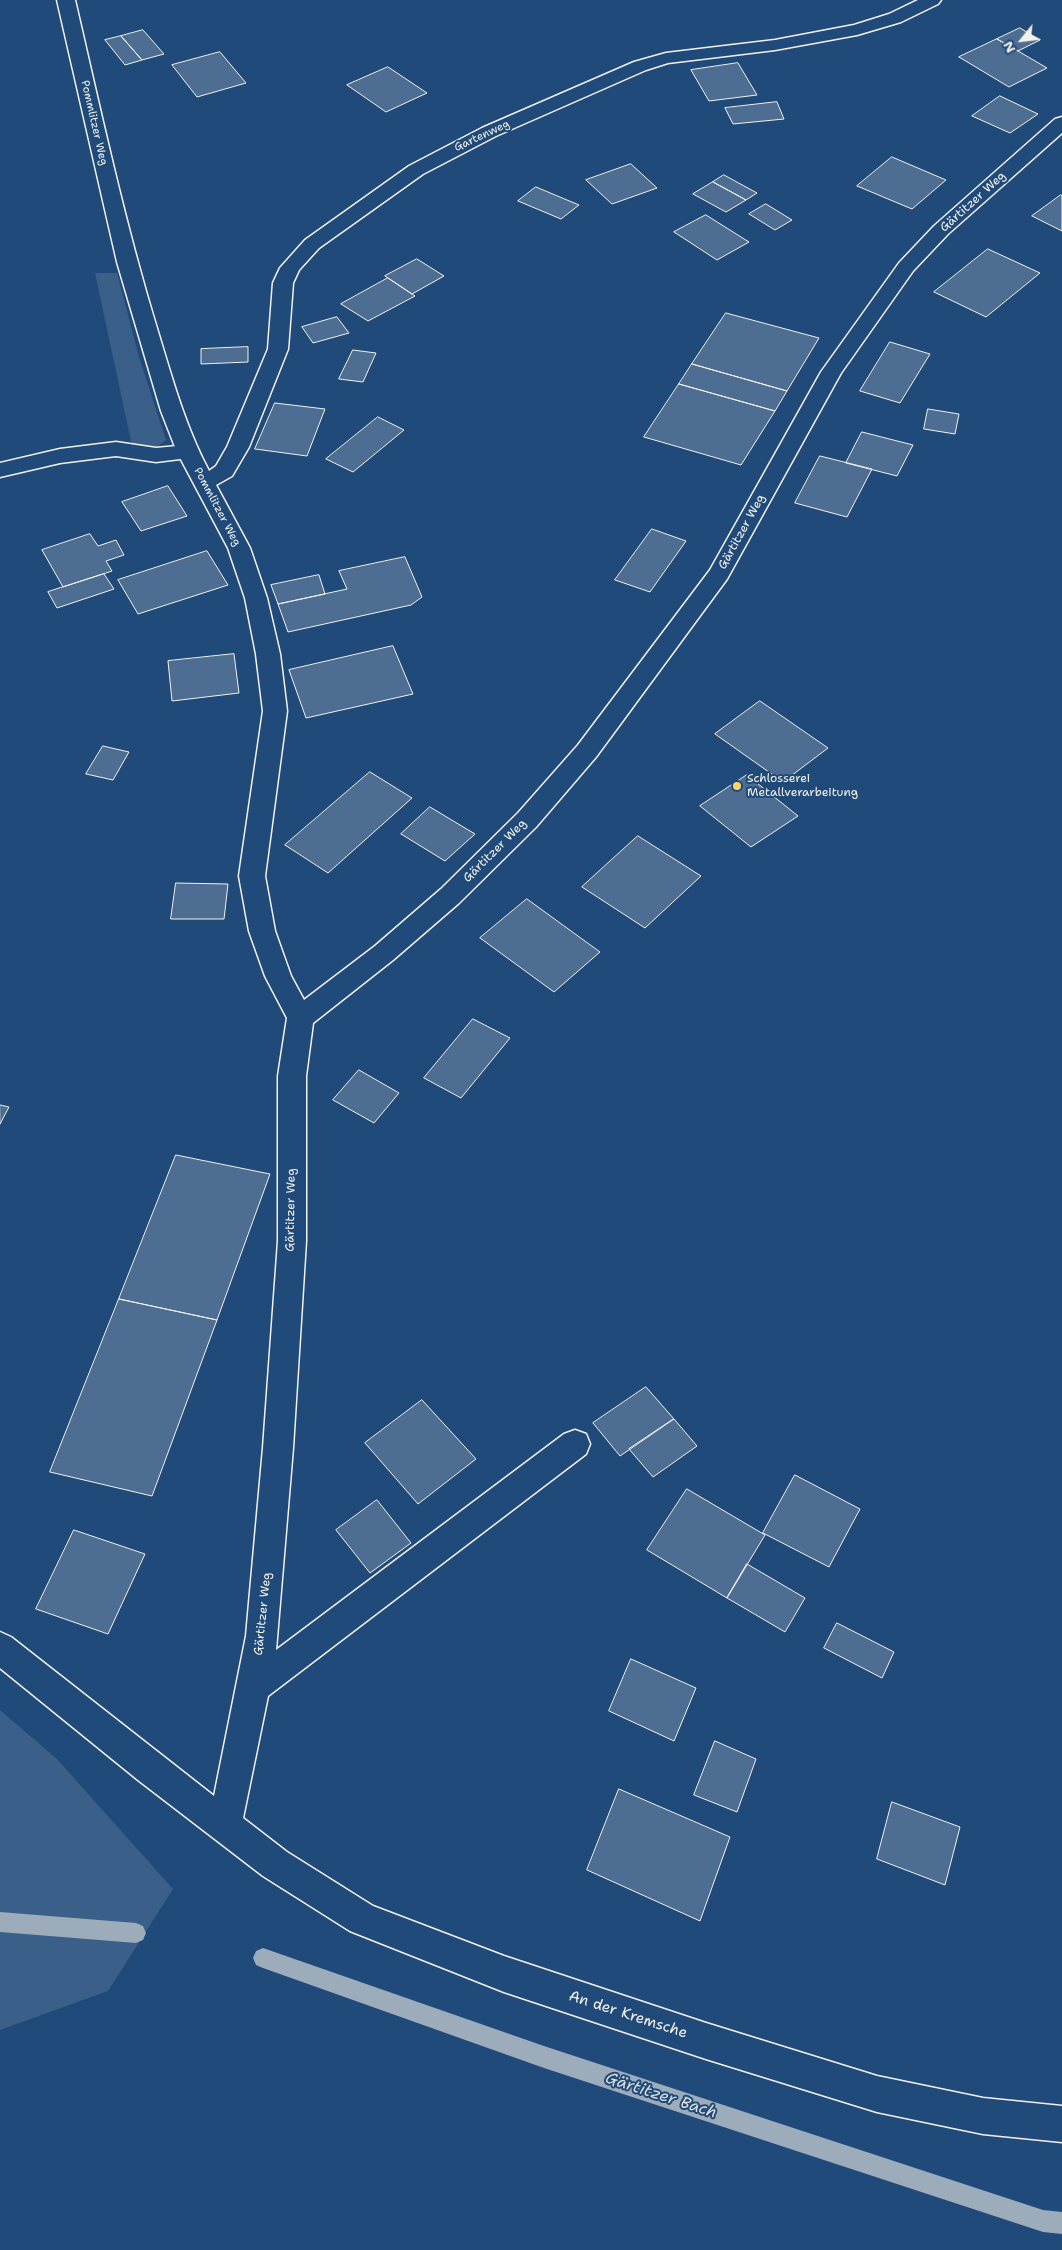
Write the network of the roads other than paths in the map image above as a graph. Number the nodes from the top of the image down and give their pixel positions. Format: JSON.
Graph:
{"nodes":[{"id":1,"x":66,"y":0,"type":"edge"},
{"id":2,"x":932,"y":0,"type":"edge"},
{"id":3,"x":1062,"y":124,"type":"edge"},
{"id":4,"x":188,"y":452,"type":"junction"},
{"id":5,"x":0,"y":470,"type":"edge"},
{"id":6,"x":205,"y":482,"type":"junction"},
{"id":7,"x":300,"y":1018,"type":"junction"},
{"id":8,"x":575,"y":1444,"type":"dead end"},
{"id":9,"x":0,"y":1648,"type":"edge"},
{"id":10,"x":253,"y":1687,"type":"junction"},
{"id":11,"x":225,"y":1824,"type":"junction"},
{"id":12,"x":1062,"y":2124,"type":"edge"}],
"edges":[{"from":1,"to":4,"type":"street","name":"Pommlitzer Weg"},
{"from":2,"to":6,"type":"street","name":"Gartenweg"},
{"from":3,"to":7,"type":"street","name":"Gärtitzer Weg"},
{"from":4,"to":5,"type":"street"},
{"from":4,"to":6,"type":"street","name":"Pommlitzer Weg"},
{"from":6,"to":7,"type":"street","name":"Pommlitzer Weg"},
{"from":7,"to":10,"type":"street","name":"Gärtitzer Weg"},
{"from":8,"to":10,"type":"street","name":"Gärtitzer Weg"},
{"from":9,"to":11,"type":"street","name":"An der Kremsche"},
{"from":10,"to":11,"type":"street","name":"Gärtitzer Weg"},
{"from":11,"to":12,"type":"street","name":"An der Kremsche"}]}
